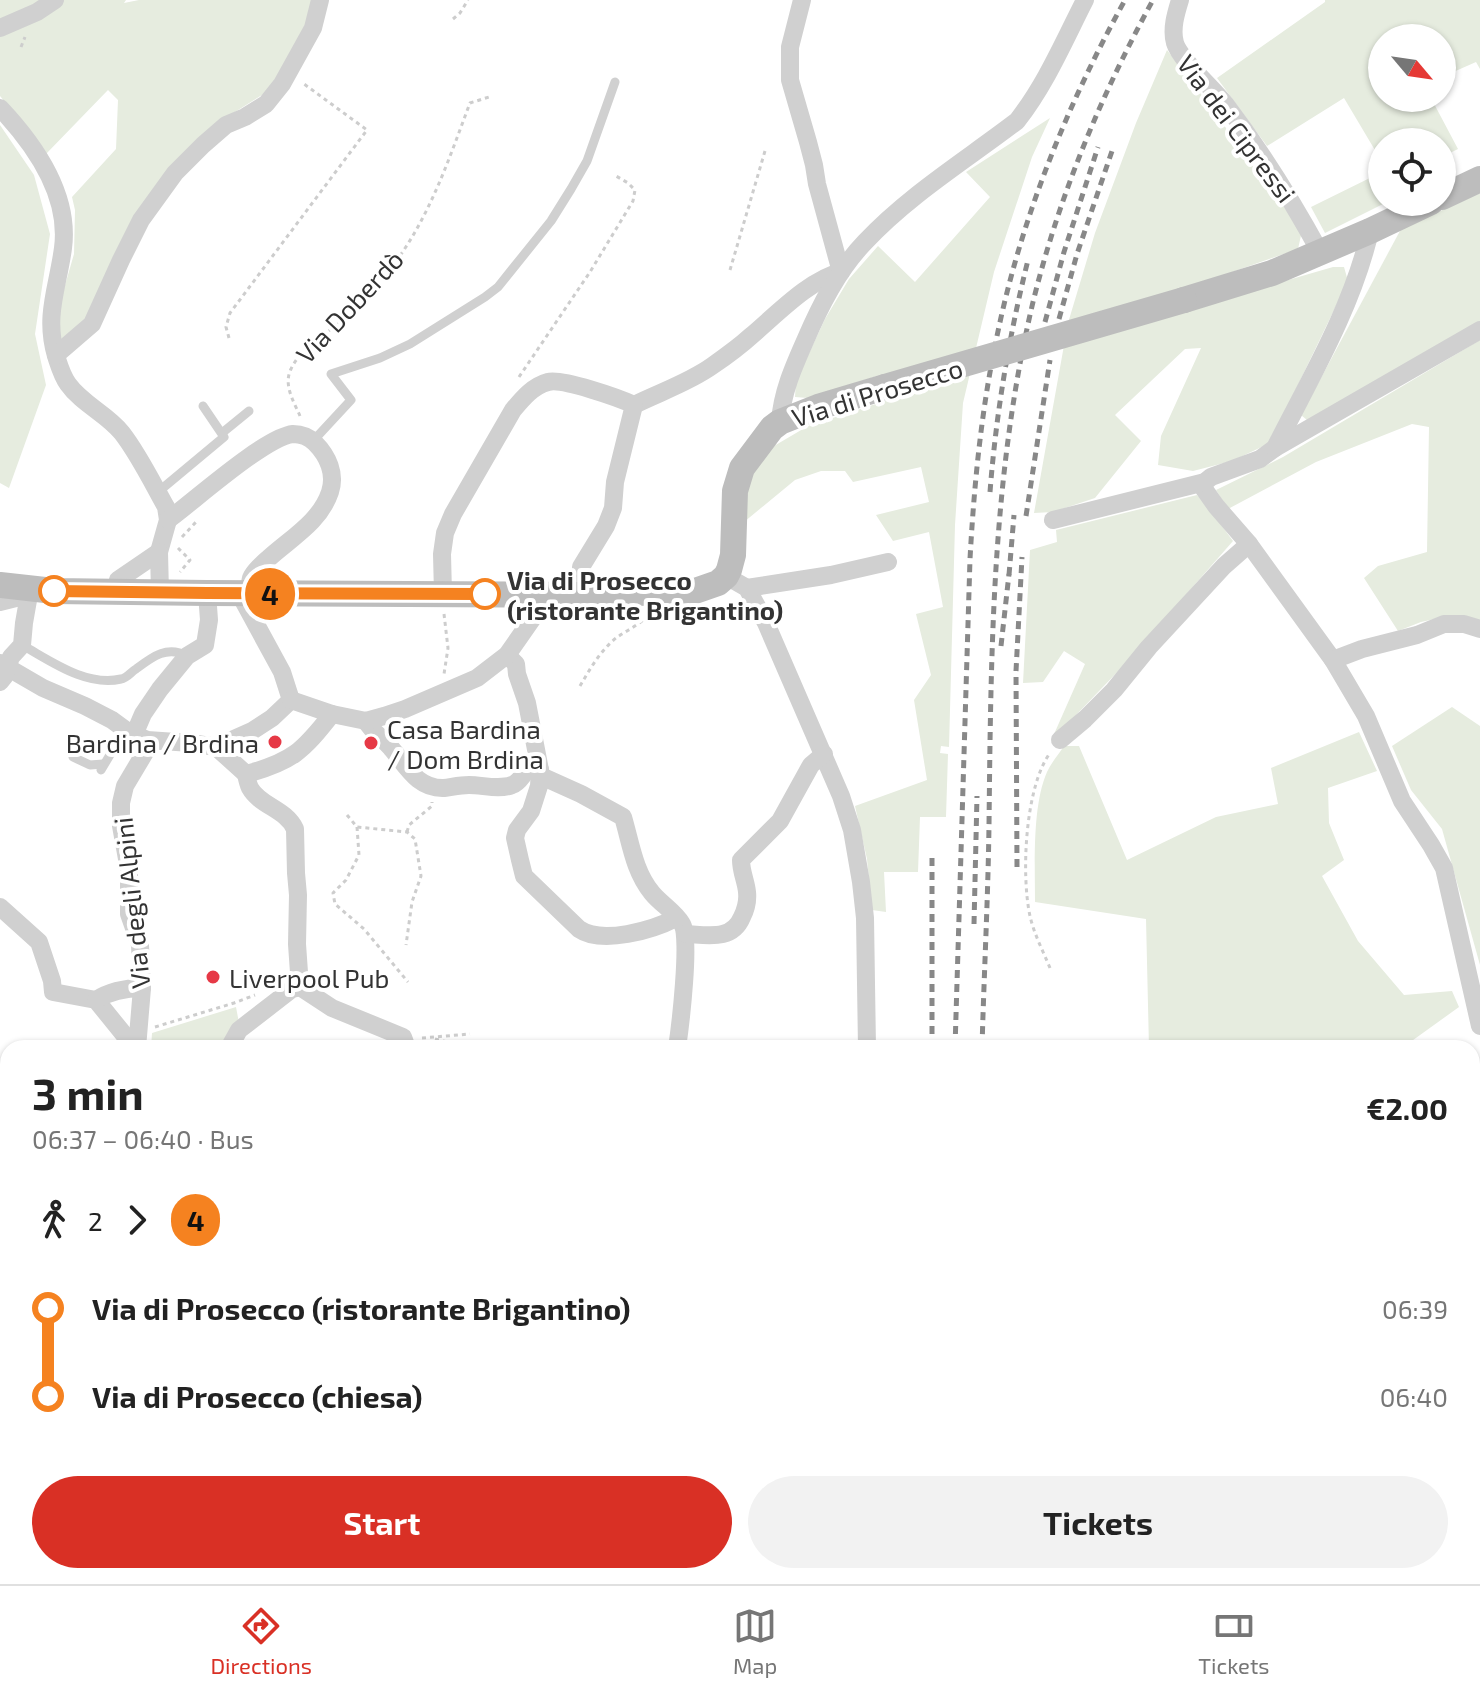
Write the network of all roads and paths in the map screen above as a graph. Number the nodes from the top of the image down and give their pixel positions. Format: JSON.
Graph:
{"nodes":[{"id":1,"x":55,"y":0,"type":"edge"},
{"id":2,"x":320,"y":0,"type":"edge"},
{"id":3,"x":468,"y":0,"type":"edge"},
{"id":4,"x":802,"y":0,"type":"edge"},
{"id":5,"x":1085,"y":0,"type":"edge"},
{"id":6,"x":1180,"y":0,"type":"edge"},
{"id":7,"x":453,"y":19,"type":"dead end"},
{"id":8,"x":0,"y":28,"type":"edge"},
{"id":9,"x":288,"y":72,"type":"junction"},
{"id":10,"x":615,"y":82,"type":"dead end"},
{"id":11,"x":489,"y":97,"type":"dead end"},
{"id":12,"x":0,"y":108,"type":"edge"},
{"id":13,"x":765,"y":151,"type":"dead end"},
{"id":14,"x":616,"y":176,"type":"dead end"},
{"id":15,"x":1480,"y":179,"type":"edge"},
{"id":16,"x":1456,"y":190,"type":"edge"},
{"id":17,"x":1402,"y":216,"type":"edge"},
{"id":18,"x":1370,"y":231,"type":"junction"},
{"id":19,"x":1320,"y":252,"type":"junction"},
{"id":20,"x":730,"y":270,"type":"dead end"},
{"id":21,"x":841,"y":272,"type":"junction"},
{"id":22,"x":1480,"y":330,"type":"edge"},
{"id":23,"x":229,"y":338,"type":"dead end"},
{"id":24,"x":56,"y":355,"type":"junction"},
{"id":25,"x":519,"y":378,"type":"dead end"},
{"id":26,"x":634,"y":405,"type":"junction"},
{"id":27,"x":203,"y":406,"type":"dead end"},
{"id":28,"x":249,"y":411,"type":"dead end"},
{"id":29,"x":780,"y":422,"type":"junction"},
{"id":30,"x":222,"y":433,"type":"junction"},
{"id":31,"x":313,"y":441,"type":"junction"},
{"id":32,"x":1275,"y":448,"type":"junction"},
{"id":33,"x":1205,"y":482,"type":"junction"},
{"id":34,"x":158,"y":492,"type":"junction"},
{"id":35,"x":193,"y":501,"type":"junction"},
{"id":36,"x":168,"y":520,"type":"junction"},
{"id":37,"x":1053,"y":520,"type":"dead end"},
{"id":38,"x":1249,"y":544,"type":"junction"},
{"id":39,"x":159,"y":552,"type":"junction"},
{"id":40,"x":888,"y":562,"type":"dead end"},
{"id":41,"x":737,"y":582,"type":"junction"},
{"id":42,"x":0,"y":585,"type":"edge"},
{"id":43,"x":167,"y":585,"type":"junction"},
{"id":44,"x":30,"y":589,"type":"junction"},
{"id":45,"x":115,"y":591,"type":"junction"},
{"id":46,"x":207,"y":593,"type":"junction"},
{"id":47,"x":244,"y":593,"type":"junction"},
{"id":48,"x":659,"y":593,"type":"junction"},
{"id":49,"x":443,"y":594,"type":"junction"},
{"id":50,"x":540,"y":594,"type":"junction"},
{"id":51,"x":580,"y":595,"type":"junction"},
{"id":52,"x":0,"y":602,"type":"edge"},
{"id":53,"x":1480,"y":629,"type":"edge"},
{"id":54,"x":22,"y":645,"type":"junction"},
{"id":55,"x":507,"y":655,"type":"junction"},
{"id":56,"x":187,"y":656,"type":"junction"},
{"id":57,"x":1333,"y":660,"type":"junction"},
{"id":58,"x":2,"y":671,"type":"edge"},
{"id":59,"x":580,"y":686,"type":"dead end"},
{"id":60,"x":448,"y":689,"type":"junction"},
{"id":61,"x":291,"y":700,"type":"junction"},
{"id":62,"x":332,"y":714,"type":"junction"},
{"id":63,"x":366,"y":721,"type":"junction"},
{"id":64,"x":136,"y":735,"type":"junction"},
{"id":65,"x":1060,"y":740,"type":"joint"},
{"id":66,"x":216,"y":747,"type":"junction"},
{"id":67,"x":824,"y":754,"type":"junction"},
{"id":68,"x":73,"y":757,"type":"dead end"},
{"id":69,"x":541,"y":773,"type":"junction"},
{"id":70,"x":246,"y":774,"type":"junction"},
{"id":71,"x":433,"y":787,"type":"junction"},
{"id":72,"x":347,"y":815,"type":"dead end"},
{"id":73,"x":357,"y":827,"type":"junction"},
{"id":74,"x":407,"y":832,"type":"junction"},
{"id":75,"x":0,"y":907,"type":"edge"},
{"id":76,"x":681,"y":926,"type":"junction"},
{"id":77,"x":406,"y":945,"type":"dead end"},
{"id":78,"x":1050,"y":968,"type":"dead end"},
{"id":79,"x":408,"y":982,"type":"dead end"},
{"id":80,"x":300,"y":987,"type":"junction"},
{"id":81,"x":142,"y":988,"type":"junction"},
{"id":82,"x":259,"y":993,"type":"dead end"},
{"id":83,"x":96,"y":1000,"type":"junction"},
{"id":84,"x":1480,"y":1026,"type":"edge"},
{"id":85,"x":140,"y":1027,"type":"junction"},
{"id":86,"x":470,"y":1034,"type":"dead end"},
{"id":87,"x":433,"y":1039,"type":"junction"},
{"id":88,"x":130,"y":1040,"type":"edge"},
{"id":89,"x":139,"y":1040,"type":"edge"},
{"id":90,"x":232,"y":1040,"type":"edge"},
{"id":91,"x":401,"y":1040,"type":"edge"},
{"id":92,"x":424,"y":1040,"type":"edge"},
{"id":93,"x":438,"y":1040,"type":"edge"},
{"id":94,"x":678,"y":1040,"type":"edge"},
{"id":95,"x":867,"y":1040,"type":"edge"}],
"edges":[{"from":1,"to":8,"type":"street"},
{"from":2,"to":9,"type":"street"},
{"from":3,"to":7,"type":"path"},
{"from":4,"to":21,"type":"street"},
{"from":5,"to":21,"type":"street"},
{"from":6,"to":19,"type":"street","name":"Via dei Cipressi"},
{"from":9,"to":23,"type":"path"},
{"from":9,"to":24,"type":"street"},
{"from":10,"to":31,"type":"lane"},
{"from":11,"to":31,"type":"path","name":"Via Doberdò"},
{"from":12,"to":24,"type":"street"},
{"from":13,"to":20,"type":"path"},
{"from":14,"to":25,"type":"path"},
{"from":15,"to":16,"type":"main road"},
{"from":17,"to":18,"type":"main road","name":"Via di Prosecco"},
{"from":18,"to":19,"type":"main road","name":"Via di Prosecco"},
{"from":18,"to":32,"type":"street"},
{"from":19,"to":29,"type":"main road","name":"Via di Prosecco","bridge":true},
{"from":21,"to":26,"type":"street"},
{"from":21,"to":29,"type":"street"},
{"from":22,"to":32,"type":"street"},
{"from":24,"to":34,"type":"street"},
{"from":26,"to":49,"type":"street"},
{"from":26,"to":51,"type":"street"},
{"from":27,"to":30,"type":"lane"},
{"from":28,"to":30,"type":"lane"},
{"from":29,"to":41,"type":"main road","name":"Via di Prosecco"},
{"from":30,"to":34,"type":"lane"},
{"from":31,"to":35,"type":"street"},
{"from":31,"to":47,"type":"street"},
{"from":32,"to":33,"type":"street"},
{"from":33,"to":37,"type":"street"},
{"from":33,"to":38,"type":"street"},
{"from":34,"to":36,"type":"street"},
{"from":35,"to":36,"type":"street"},
{"from":35,"to":43,"type":"path"},
{"from":36,"to":39,"type":"street"},
{"from":38,"to":57,"type":"street"},
{"from":38,"to":65,"type":"street"},
{"from":39,"to":43,"type":"street"},
{"from":39,"to":45,"type":"street"},
{"from":40,"to":41,"type":"street"},
{"from":41,"to":48,"type":"main road"},
{"from":41,"to":67,"type":"street"},
{"from":42,"to":44,"type":"main road"},
{"from":43,"to":45,"type":"main road"},
{"from":43,"to":46,"type":"main road"},
{"from":44,"to":45,"type":"main road"},
{"from":44,"to":52,"type":"street"},
{"from":44,"to":54,"type":"street"},
{"from":46,"to":47,"type":"main road"},
{"from":46,"to":56,"type":"street","name":"Via degli Alpini"},
{"from":47,"to":49,"type":"main road"},
{"from":47,"to":61,"type":"street"},
{"from":48,"to":51,"type":"main road"},
{"from":48,"to":59,"type":"path"},
{"from":49,"to":50,"type":"main road"},
{"from":49,"to":60,"type":"path"},
{"from":50,"to":51,"type":"main road"},
{"from":50,"to":55,"type":"street"},
{"from":53,"to":57,"type":"street"},
{"from":54,"to":56,"type":"lane"},
{"from":54,"to":58,"type":"street"},
{"from":55,"to":60,"type":"street"},
{"from":55,"to":69,"type":"street"},
{"from":56,"to":64,"type":"street","name":"Via degli Alpini"},
{"from":57,"to":84,"type":"street"},
{"from":58,"to":64,"type":"street"},
{"from":60,"to":63,"type":"street"},
{"from":61,"to":62,"type":"street"},
{"from":61,"to":66,"type":"street"},
{"from":62,"to":63,"type":"street"},
{"from":62,"to":70,"type":"street"},
{"from":63,"to":71,"type":"street"},
{"from":64,"to":66,"type":"street"},
{"from":64,"to":68,"type":"lane"},
{"from":64,"to":81,"type":"street","name":"Via degli Alpini"},
{"from":65,"to":78,"type":"path"},
{"from":66,"to":70,"type":"street"},
{"from":67,"to":76,"type":"street"},
{"from":67,"to":95,"type":"street"},
{"from":69,"to":71,"type":"street"},
{"from":69,"to":76,"type":"street"},
{"from":69,"to":76,"type":"street"},
{"from":70,"to":80,"type":"street"},
{"from":71,"to":74,"type":"path"},
{"from":72,"to":73,"type":"path"},
{"from":73,"to":74,"type":"path"},
{"from":73,"to":79,"type":"path"},
{"from":74,"to":77,"type":"path"},
{"from":75,"to":83,"type":"street"},
{"from":76,"to":94,"type":"street"},
{"from":80,"to":90,"type":"street"},
{"from":80,"to":91,"type":"street"},
{"from":81,"to":83,"type":"street"},
{"from":81,"to":85,"type":"street","name":"Via degli Alpini"},
{"from":82,"to":85,"type":"path"},
{"from":83,"to":88,"type":"street"},
{"from":85,"to":89,"type":"street","name":"Via degli Alpini"},
{"from":86,"to":87,"type":"path"},
{"from":87,"to":92,"type":"path"},
{"from":87,"to":93,"type":"path"}]}
